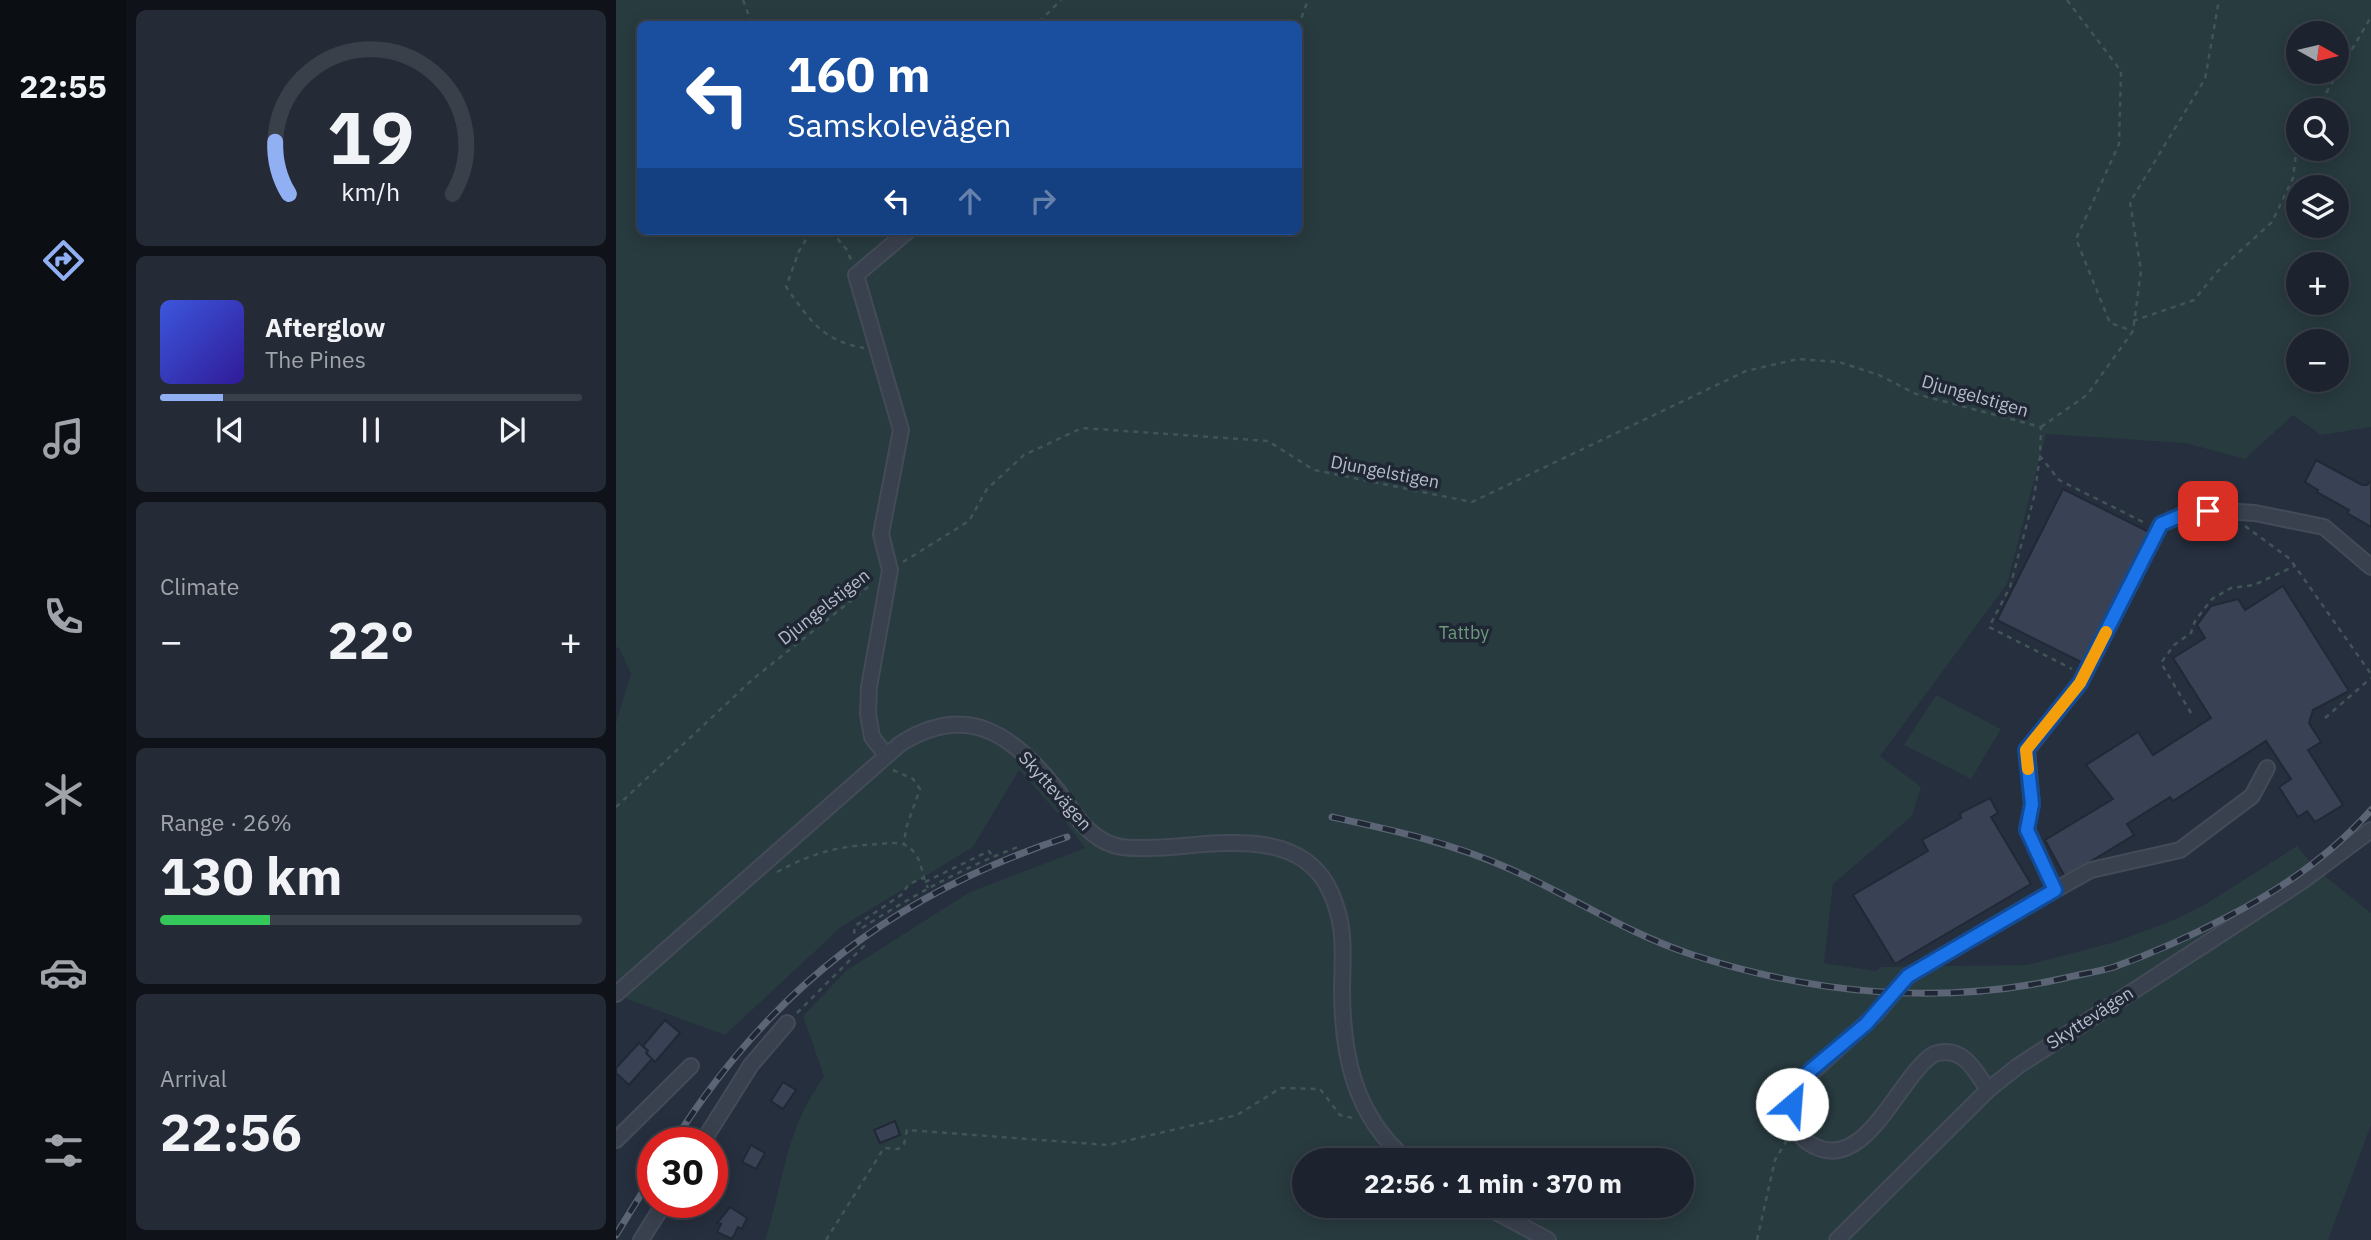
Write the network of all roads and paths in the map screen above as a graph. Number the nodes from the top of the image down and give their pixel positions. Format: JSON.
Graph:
{"nodes":[{"id":1,"x":743,"y":0,"type":"edge"},
{"id":2,"x":1061,"y":0,"type":"edge"},
{"id":3,"x":1308,"y":0,"type":"edge"},
{"id":4,"x":2067,"y":0,"type":"edge"},
{"id":5,"x":2219,"y":0,"type":"edge"},
{"id":6,"x":2371,"y":17,"type":"edge"},
{"id":7,"x":751,"y":21,"type":"edge"},
{"id":8,"x":1040,"y":21,"type":"edge"},
{"id":9,"x":1300,"y":21,"type":"edge"},
{"id":10,"x":2323,"y":98,"type":"edge"},
{"id":11,"x":2295,"y":161,"type":"edge"},
{"id":12,"x":809,"y":235,"type":"edge"},
{"id":13,"x":834,"y":235,"type":"edge"},
{"id":14,"x":903,"y":235,"type":"edge"},
{"id":15,"x":856,"y":275,"type":"junction"},
{"id":16,"x":2133,"y":321,"type":"junction"},
{"id":17,"x":2133,"y":331,"type":"junction"},
{"id":18,"x":878,"y":350,"type":"junction"},
{"id":19,"x":2041,"y":427,"type":"junction"},
{"id":20,"x":2040,"y":456,"type":"junction"},
{"id":21,"x":2224,"y":511,"type":"junction"},
{"id":22,"x":2161,"y":524,"type":"junction"},
{"id":23,"x":2295,"y":566,"type":"junction"},
{"id":24,"x":2371,"y":567,"type":"edge"},
{"id":25,"x":890,"y":570,"type":"junction"},
{"id":26,"x":2084,"y":674,"type":"junction"},
{"id":27,"x":2371,"y":676,"type":"edge"},
{"id":28,"x":2191,"y":713,"type":"dead end"},
{"id":29,"x":2325,"y":718,"type":"dead end"},
{"id":30,"x":886,"y":761,"type":"junction"},
{"id":31,"x":2267,"y":768,"type":"dead end"},
{"id":32,"x":616,"y":807,"type":"edge"},
{"id":33,"x":2371,"y":830,"type":"edge"},
{"id":34,"x":904,"y":844,"type":"junction"},
{"id":35,"x":1018,"y":846,"type":"dead end"},
{"id":36,"x":992,"y":856,"type":"junction"},
{"id":37,"x":776,"y":873,"type":"dead end"},
{"id":38,"x":924,"y":880,"type":"junction"},
{"id":39,"x":928,"y":888,"type":"junction"},
{"id":40,"x":2055,"y":890,"type":"junction"},
{"id":41,"x":862,"y":928,"type":"dead end"},
{"id":42,"x":616,"y":994,"type":"edge"},
{"id":43,"x":787,"y":1023,"type":"joint"},
{"id":44,"x":691,"y":1066,"type":"dead end"},
{"id":45,"x":1988,"y":1090,"type":"junction"},
{"id":46,"x":1374,"y":1123,"type":"junction"},
{"id":47,"x":1795,"y":1125,"type":"junction"},
{"id":48,"x":712,"y":1127,"type":"edge"},
{"id":49,"x":616,"y":1140,"type":"edge"},
{"id":50,"x":1393,"y":1148,"type":"edge"},
{"id":51,"x":655,"y":1218,"type":"edge"},
{"id":52,"x":1507,"y":1218,"type":"edge"},
{"id":53,"x":641,"y":1240,"type":"edge"},
{"id":54,"x":826,"y":1240,"type":"edge"},
{"id":55,"x":1548,"y":1240,"type":"edge"},
{"id":56,"x":1757,"y":1240,"type":"edge"},
{"id":57,"x":1837,"y":1240,"type":"edge"}],
"edges":[{"from":1,"to":7,"type":"path"},
{"from":2,"to":8,"type":"path"},
{"from":3,"to":9,"type":"path"},
{"from":4,"to":17,"type":"path"},
{"from":5,"to":16,"type":"path"},
{"from":6,"to":10,"type":"path"},
{"from":11,"to":16,"type":"path"},
{"from":12,"to":18,"type":"path"},
{"from":13,"to":15,"type":"path"},
{"from":14,"to":15,"type":"street"},
{"from":15,"to":18,"type":"street"},
{"from":16,"to":17,"type":"path"},
{"from":17,"to":19,"type":"path"},
{"from":18,"to":25,"type":"street"},
{"from":19,"to":20,"type":"path","name":"Djungelstigen"},
{"from":19,"to":25,"type":"path","name":"Djungelstigen"},
{"from":20,"to":22,"type":"path"},
{"from":20,"to":26,"type":"path","name":"Djungelstigen"},
{"from":21,"to":22,"type":"street"},
{"from":21,"to":23,"type":"path"},
{"from":21,"to":24,"type":"street"},
{"from":22,"to":26,"type":"street"},
{"from":23,"to":27,"type":"path"},
{"from":23,"to":28,"type":"path"},
{"from":25,"to":30,"type":"street"},
{"from":25,"to":32,"type":"path","name":"Djungelstigen"},
{"from":26,"to":40,"type":"street"},
{"from":27,"to":29,"type":"path"},
{"from":30,"to":34,"type":"path"},
{"from":30,"to":42,"type":"street","name":"Skyttevägen"},
{"from":30,"to":46,"type":"street","name":"Skyttevägen"},
{"from":31,"to":40,"type":"street"},
{"from":33,"to":45,"type":"street","name":"Skyttevägen"},
{"from":34,"to":37,"type":"path"},
{"from":34,"to":38,"type":"path"},
{"from":35,"to":36,"type":"path"},
{"from":36,"to":38,"type":"path"},
{"from":36,"to":39,"type":"path"},
{"from":38,"to":39,"type":"path"},
{"from":38,"to":43,"type":"path"},
{"from":39,"to":41,"type":"path"},
{"from":40,"to":47,"type":"street","bridge":true},
{"from":43,"to":48,"type":"street"},
{"from":44,"to":49,"type":"street"},
{"from":45,"to":47,"type":"street"},
{"from":45,"to":57,"type":"street","name":"Skyttevägen"},
{"from":46,"to":50,"type":"street","name":"Skyttevägen"},
{"from":46,"to":54,"type":"path"},
{"from":47,"to":56,"type":"path"},
{"from":51,"to":53,"type":"street"},
{"from":52,"to":55,"type":"street"}]}
